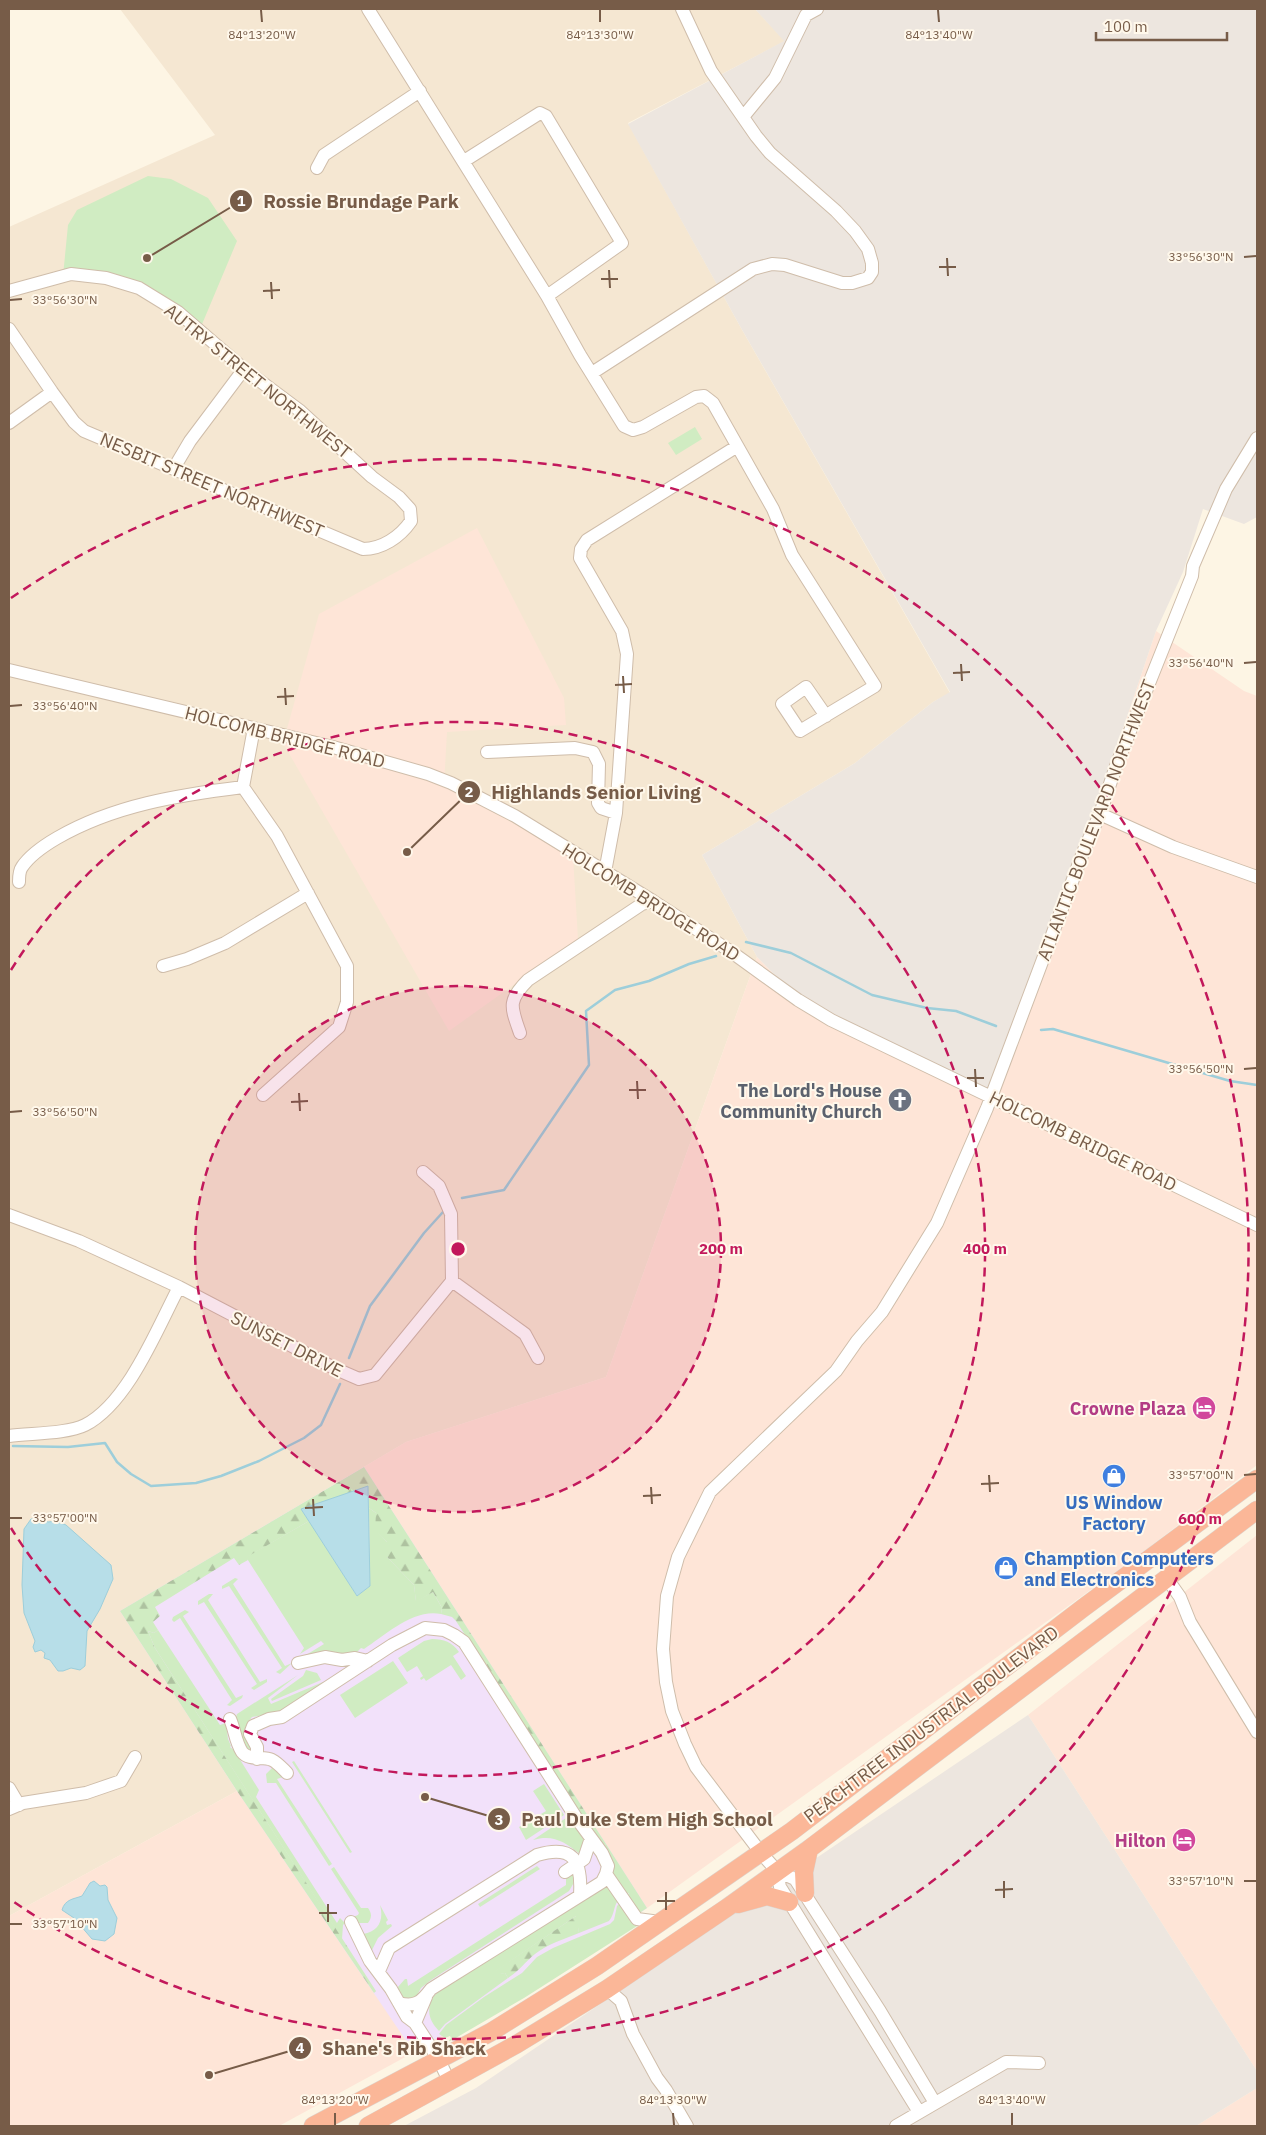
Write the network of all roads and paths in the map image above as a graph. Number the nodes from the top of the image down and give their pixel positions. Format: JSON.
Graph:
{"nodes":[{"id":1,"x":368,"y":9,"type":"edge"},
{"id":2,"x":682,"y":9,"type":"edge"},
{"id":3,"x":817,"y":9,"type":"edge"},
{"id":4,"x":420,"y":91,"type":"junction"},
{"id":5,"x":744,"y":117,"type":"junction"},
{"id":6,"x":464,"y":161,"type":"junction"},
{"id":7,"x":317,"y":168,"type":"dead end"},
{"id":8,"x":9,"y":291,"type":"edge"},
{"id":9,"x":547,"y":296,"type":"junction"},
{"id":10,"x":9,"y":329,"type":"edge"},
{"id":11,"x":244,"y":369,"type":"junction"},
{"id":12,"x":592,"y":373,"type":"junction"},
{"id":13,"x":52,"y":392,"type":"junction"},
{"id":14,"x":9,"y":423,"type":"edge"},
{"id":15,"x":1257,"y":438,"type":"edge"},
{"id":16,"x":736,"y":447,"type":"junction"},
{"id":17,"x":174,"y":468,"type":"junction"},
{"id":18,"x":386,"y":487,"type":"joint"},
{"id":19,"x":9,"y":670,"type":"edge"},
{"id":20,"x":826,"y":716,"type":"dead end"},
{"id":21,"x":254,"y":728,"type":"junction"},
{"id":22,"x":487,"y":752,"type":"dead end"},
{"id":23,"x":243,"y":787,"type":"junction"},
{"id":24,"x":616,"y":813,"type":"junction"},
{"id":25,"x":1100,"y":814,"type":"junction"},
{"id":26,"x":605,"y":872,"type":"junction"},
{"id":27,"x":1257,"y":877,"type":"edge"},
{"id":28,"x":19,"y":882,"type":"dead end"},
{"id":29,"x":308,"y":893,"type":"junction"},
{"id":30,"x":653,"y":901,"type":"junction"},
{"id":31,"x":163,"y":966,"type":"dead end"},
{"id":32,"x":520,"y":1033,"type":"dead end"},
{"id":33,"x":262,"y":1095,"type":"dead end"},
{"id":34,"x":991,"y":1097,"type":"junction"},
{"id":35,"x":424,"y":1172,"type":"dead end"},
{"id":36,"x":9,"y":1215,"type":"edge"},
{"id":37,"x":1257,"y":1226,"type":"edge"},
{"id":38,"x":452,"y":1281,"type":"junction"},
{"id":39,"x":179,"y":1287,"type":"junction"},
{"id":40,"x":538,"y":1358,"type":"dead end"},
{"id":41,"x":9,"y":1436,"type":"edge"},
{"id":42,"x":1257,"y":1479,"type":"edge"},
{"id":43,"x":1257,"y":1510,"type":"edge"},
{"id":44,"x":1168,"y":1580,"type":"junction"},
{"id":45,"x":368,"y":1661,"type":"junction"},
{"id":46,"x":298,"y":1663,"type":"dead end"},
{"id":47,"x":230,"y":1719,"type":"dead end"},
{"id":48,"x":1257,"y":1732,"type":"edge"},
{"id":49,"x":135,"y":1757,"type":"dead end"},
{"id":50,"x":257,"y":1759,"type":"junction"},
{"id":51,"x":287,"y":1773,"type":"dead end"},
{"id":52,"x":9,"y":1788,"type":"edge"},
{"id":53,"x":14,"y":1807,"type":"edge"},
{"id":54,"x":591,"y":1838,"type":"junction"},
{"id":55,"x":809,"y":1849,"type":"junction"},
{"id":56,"x":760,"y":1853,"type":"junction"},
{"id":57,"x":577,"y":1864,"type":"junction"},
{"id":58,"x":777,"y":1871,"type":"junction"},
{"id":59,"x":566,"y":1872,"type":"dead end"},
{"id":60,"x":606,"y":1874,"type":"junction"},
{"id":61,"x":805,"y":1893,"type":"junction"},
{"id":62,"x":580,"y":1895,"type":"junction"},
{"id":63,"x":790,"y":1902,"type":"junction"},
{"id":64,"x":728,"y":1907,"type":"junction"},
{"id":65,"x":351,"y":1922,"type":"dead end"},
{"id":66,"x":660,"y":1922,"type":"junction"},
{"id":67,"x":379,"y":1971,"type":"junction"},
{"id":68,"x":400,"y":1979,"type":"dead end"},
{"id":69,"x":391,"y":1989,"type":"junction"},
{"id":70,"x":607,"y":1989,"type":"junction"},
{"id":71,"x":426,"y":1997,"type":"junction"},
{"id":72,"x":399,"y":2003,"type":"junction"},
{"id":73,"x":415,"y":2023,"type":"junction"},
{"id":74,"x":439,"y":2060,"type":"junction"},
{"id":75,"x":1039,"y":2063,"type":"dead end"},
{"id":76,"x":450,"y":2083,"type":"junction"},
{"id":77,"x":935,"y":2102,"type":"junction"},
{"id":78,"x":916,"y":2114,"type":"junction"},
{"id":79,"x":319,"y":2124,"type":"edge"},
{"id":80,"x":368,"y":2126,"type":"edge"},
{"id":81,"x":687,"y":2126,"type":"edge"},
{"id":82,"x":896,"y":2126,"type":"edge"}],
"edges":[{"from":1,"to":4,"type":"street"},
{"from":2,"to":5,"type":"street"},
{"from":3,"to":5,"type":"street"},
{"from":4,"to":6,"type":"street"},
{"from":4,"to":7,"type":"street"},
{"from":5,"to":12,"type":"street"},
{"from":6,"to":9,"type":"street"},
{"from":6,"to":9,"type":"street"},
{"from":8,"to":11,"type":"street","name":"AUTRY STREET NORTHWEST"},
{"from":9,"to":12,"type":"street"},
{"from":10,"to":13,"type":"street","name":"NESBIT STREET NORTHWEST"},
{"from":11,"to":17,"type":"street"},
{"from":11,"to":18,"type":"street","name":"AUTRY STREET NORTHWEST"},
{"from":12,"to":16,"type":"street"},
{"from":13,"to":14,"type":"street"},
{"from":13,"to":17,"type":"street","name":"NESBIT STREET NORTHWEST"},
{"from":15,"to":25,"type":"street","name":"ATLANTIC BOULEVARD NORTHWEST"},
{"from":16,"to":20,"type":"street"},
{"from":16,"to":24,"type":"street"},
{"from":17,"to":18,"type":"street","name":"NESBIT STREET NORTHWEST"},
{"from":19,"to":21,"type":"street","name":"HOLCOMB BRIDGE ROAD"},
{"from":21,"to":23,"type":"street"},
{"from":21,"to":26,"type":"street","name":"HOLCOMB BRIDGE ROAD"},
{"from":22,"to":24,"type":"street"},
{"from":23,"to":28,"type":"street"},
{"from":23,"to":29,"type":"street"},
{"from":24,"to":26,"type":"street"},
{"from":25,"to":27,"type":"street"},
{"from":25,"to":34,"type":"street","name":"ATLANTIC BOULEVARD NORTHWEST"},
{"from":26,"to":30,"type":"street","name":"HOLCOMB BRIDGE ROAD"},
{"from":29,"to":31,"type":"street"},
{"from":29,"to":33,"type":"street"},
{"from":30,"to":32,"type":"street"},
{"from":30,"to":34,"type":"street","name":"HOLCOMB BRIDGE ROAD"},
{"from":34,"to":37,"type":"street","name":"HOLCOMB BRIDGE ROAD"},
{"from":34,"to":56,"type":"street","name":"ATLANTIC BOULEVARD NORTHWEST"},
{"from":35,"to":38,"type":"street"},
{"from":36,"to":39,"type":"street","name":"SUNSET DRIVE"},
{"from":38,"to":39,"type":"street","name":"SUNSET DRIVE"},
{"from":38,"to":40,"type":"street"},
{"from":39,"to":41,"type":"street"},
{"from":42,"to":56,"type":"highway","name":"PEACHTREE INDUSTRIAL BOULEVARD"},
{"from":43,"to":44,"type":"highway","name":"PEACHTREE INDUSTRIAL BOULEVARD"},
{"from":44,"to":48,"type":"street"},
{"from":44,"to":55,"type":"highway","name":"PEACHTREE INDUSTRIAL BOULEVARD"},
{"from":45,"to":46,"type":"street"},
{"from":45,"to":50,"type":"street"},
{"from":45,"to":54,"type":"street"},
{"from":47,"to":50,"type":"street"},
{"from":49,"to":53,"type":"street"},
{"from":50,"to":51,"type":"street"},
{"from":52,"to":53,"type":"street"},
{"from":54,"to":57,"type":"street"},
{"from":54,"to":60,"type":"street"},
{"from":55,"to":58,"type":"highway","name":"PEACHTREE INDUSTRIAL BOULEVARD"},
{"from":55,"to":61,"type":"highway"},
{"from":56,"to":58,"type":"street","name":"ATLANTIC BOULEVARD NORTHWEST"},
{"from":56,"to":66,"type":"highway","name":"PEACHTREE INDUSTRIAL BOULEVARD"},
{"from":57,"to":59,"type":"street"},
{"from":57,"to":62,"type":"street"},
{"from":57,"to":67,"type":"street"},
{"from":58,"to":61,"type":"street"},
{"from":58,"to":63,"type":"street"},
{"from":58,"to":64,"type":"highway","name":"PEACHTREE INDUSTRIAL BOULEVARD"},
{"from":60,"to":62,"type":"street"},
{"from":60,"to":66,"type":"street"},
{"from":61,"to":77,"type":"street"},
{"from":62,"to":71,"type":"street"},
{"from":63,"to":64,"type":"highway"},
{"from":63,"to":78,"type":"street"},
{"from":64,"to":70,"type":"highway","name":"PEACHTREE INDUSTRIAL BOULEVARD"},
{"from":65,"to":67,"type":"street"},
{"from":66,"to":74,"type":"highway","name":"PEACHTREE INDUSTRIAL BOULEVARD"},
{"from":67,"to":69,"type":"street"},
{"from":68,"to":69,"type":"street"},
{"from":69,"to":72,"type":"street"},
{"from":70,"to":76,"type":"highway","name":"PEACHTREE INDUSTRIAL BOULEVARD"},
{"from":70,"to":81,"type":"street"},
{"from":71,"to":72,"type":"street"},
{"from":71,"to":73,"type":"street"},
{"from":72,"to":73,"type":"street"},
{"from":73,"to":74,"type":"street"},
{"from":74,"to":76,"type":"street"},
{"from":74,"to":79,"type":"highway","name":"PEACHTREE INDUSTRIAL BOULEVARD"},
{"from":75,"to":77,"type":"street"},
{"from":76,"to":80,"type":"highway","name":"PEACHTREE INDUSTRIAL BOULEVARD"},
{"from":77,"to":78,"type":"street"},
{"from":78,"to":82,"type":"street"}]}
